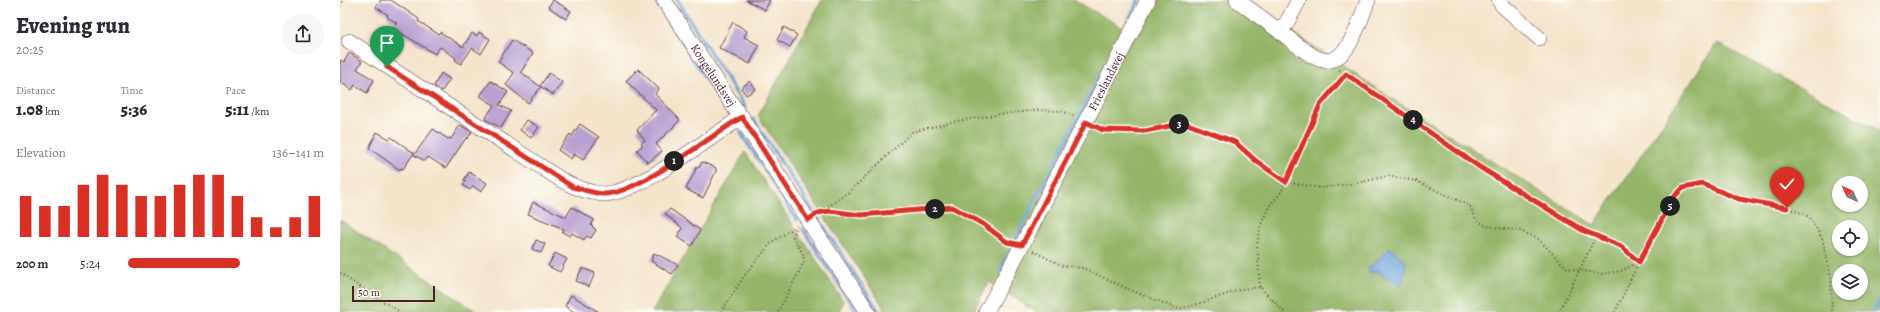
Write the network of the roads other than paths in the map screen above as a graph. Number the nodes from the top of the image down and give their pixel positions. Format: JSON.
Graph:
{"nodes":[{"id":1,"x":664,"y":0,"type":"edge"},
{"id":2,"x":1148,"y":0,"type":"edge"},
{"id":3,"x":1236,"y":0,"type":"edge"},
{"id":4,"x":1299,"y":0,"type":"edge"},
{"id":5,"x":1368,"y":0,"type":"edge"},
{"id":6,"x":1499,"y":0,"type":"edge"},
{"id":7,"x":1278,"y":30,"type":"junction"},
{"id":8,"x":1539,"y":38,"type":"dead end"},
{"id":9,"x":349,"y":41,"type":"dead end"},
{"id":10,"x":742,"y":117,"type":"junction"},
{"id":11,"x":868,"y":312,"type":"edge"},
{"id":12,"x":986,"y":312,"type":"edge"}],
"edges":[{"from":1,"to":10,"type":"street","name":"Kongelundsvej"},
{"from":2,"to":12,"type":"street","name":"Frieslandsvej"},
{"from":3,"to":7,"type":"street"},
{"from":4,"to":7,"type":"street"},
{"from":5,"to":7,"type":"street"},
{"from":6,"to":8,"type":"street"},
{"from":9,"to":10,"type":"street"},
{"from":10,"to":11,"type":"street","name":"Kongelundsvej"}]}
